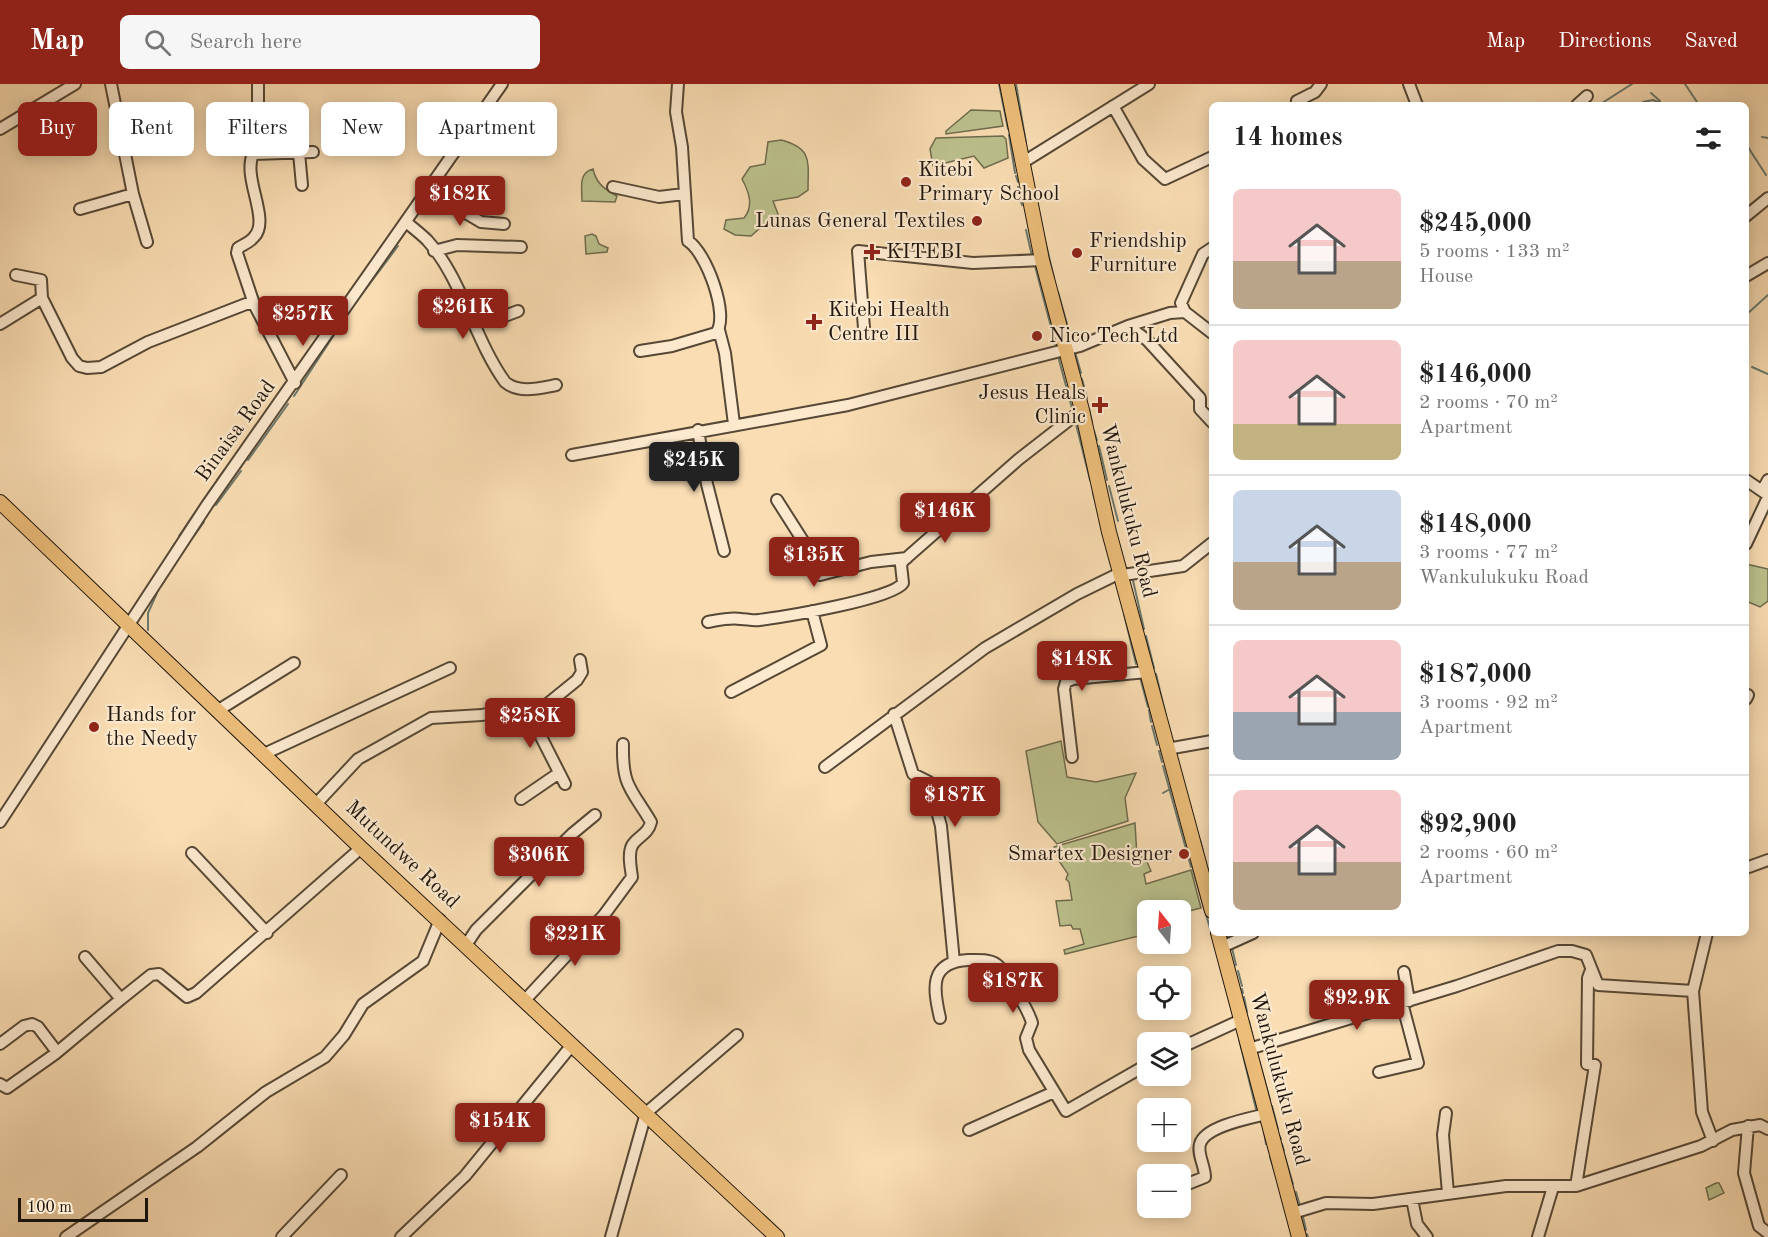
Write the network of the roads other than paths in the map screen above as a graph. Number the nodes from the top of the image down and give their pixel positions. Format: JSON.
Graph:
{"nodes":[{"id":1,"x":75,"y":84,"type":"edge"},
{"id":2,"x":111,"y":84,"type":"edge"},
{"id":3,"x":258,"y":84,"type":"edge"},
{"id":4,"x":502,"y":84,"type":"edge"},
{"id":5,"x":678,"y":84,"type":"edge"},
{"id":6,"x":1008,"y":84,"type":"edge"},
{"id":7,"x":1149,"y":84,"type":"edge"},
{"id":8,"x":1320,"y":84,"type":"edge"},
{"id":9,"x":1408,"y":84,"type":"edge"},
{"id":10,"x":1587,"y":96,"type":"dead end"},
{"id":11,"x":258,"y":102,"type":"edge"},
{"id":12,"x":1298,"y":102,"type":"edge"},
{"id":13,"x":1416,"y":102,"type":"edge"},
{"id":14,"x":1580,"y":102,"type":"edge"},
{"id":15,"x":1113,"y":106,"type":"junction"},
{"id":16,"x":0,"y":129,"type":"edge"},
{"id":17,"x":309,"y":152,"type":"edge"},
{"id":18,"x":312,"y":152,"type":"dead end"},
{"id":19,"x":252,"y":156,"type":"edge"},
{"id":20,"x":299,"y":156,"type":"edge"},
{"id":21,"x":1209,"y":158,"type":"edge"},
{"id":22,"x":1022,"y":163,"type":"junction"},
{"id":23,"x":302,"y":185,"type":"dead end"},
{"id":24,"x":613,"y":187,"type":"dead end"},
{"id":25,"x":429,"y":191,"type":"junction"},
{"id":26,"x":133,"y":194,"type":"junction"},
{"id":27,"x":684,"y":194,"type":"junction"},
{"id":28,"x":1768,"y":198,"type":"edge"},
{"id":29,"x":80,"y":209,"type":"dead end"},
{"id":30,"x":1749,"y":214,"type":"edge"},
{"id":31,"x":406,"y":222,"type":"junction"},
{"id":32,"x":504,"y":224,"type":"dead end"},
{"id":33,"x":147,"y":242,"type":"dead end"},
{"id":34,"x":521,"y":246,"type":"dead end"},
{"id":35,"x":1209,"y":250,"type":"edge"},
{"id":36,"x":434,"y":251,"type":"junction"},
{"id":37,"x":1042,"y":260,"type":"junction"},
{"id":38,"x":1768,"y":262,"type":"edge"},
{"id":39,"x":1749,"y":274,"type":"edge"},
{"id":40,"x":16,"y":275,"type":"dead end"},
{"id":41,"x":42,"y":298,"type":"junction"},
{"id":42,"x":254,"y":304,"type":"junction"},
{"id":43,"x":465,"y":305,"type":"junction"},
{"id":44,"x":518,"y":311,"type":"dead end"},
{"id":45,"x":1185,"y":312,"type":"junction"},
{"id":46,"x":0,"y":324,"type":"edge"},
{"id":47,"x":1128,"y":326,"type":"junction"},
{"id":48,"x":864,"y":328,"type":"dead end"},
{"id":49,"x":719,"y":330,"type":"junction"},
{"id":50,"x":1209,"y":331,"type":"edge"},
{"id":51,"x":1066,"y":349,"type":"junction"},
{"id":52,"x":640,"y":351,"type":"dead end"},
{"id":53,"x":294,"y":383,"type":"junction"},
{"id":54,"x":556,"y":385,"type":"dead end"},
{"id":55,"x":1082,"y":410,"type":"junction"},
{"id":56,"x":1209,"y":419,"type":"edge"},
{"id":57,"x":734,"y":424,"type":"junction"},
{"id":58,"x":698,"y":430,"type":"junction"},
{"id":59,"x":572,"y":455,"type":"dead end"},
{"id":60,"x":1768,"y":480,"type":"edge"},
{"id":61,"x":1749,"y":482,"type":"edge"},
{"id":62,"x":1766,"y":494,"type":"edge"},
{"id":63,"x":777,"y":500,"type":"dead end"},
{"id":64,"x":0,"y":502,"type":"edge"},
{"id":65,"x":1749,"y":536,"type":"edge"},
{"id":66,"x":1209,"y":545,"type":"edge"},
{"id":67,"x":724,"y":551,"type":"dead end"},
{"id":68,"x":907,"y":558,"type":"junction"},
{"id":69,"x":1122,"y":574,"type":"junction"},
{"id":70,"x":812,"y":611,"type":"junction"},
{"id":71,"x":708,"y":621,"type":"dead end"},
{"id":72,"x":129,"y":625,"type":"junction"},
{"id":73,"x":580,"y":660,"type":"dead end"},
{"id":74,"x":294,"y":663,"type":"dead end"},
{"id":75,"x":450,"y":668,"type":"dead end"},
{"id":76,"x":1147,"y":672,"type":"junction"},
{"id":77,"x":731,"y":692,"type":"dead end"},
{"id":78,"x":537,"y":709,"type":"junction"},
{"id":79,"x":217,"y":711,"type":"junction"},
{"id":80,"x":894,"y":714,"type":"junction"},
{"id":81,"x":1209,"y":742,"type":"edge"},
{"id":82,"x":623,"y":744,"type":"dead end"},
{"id":83,"x":1167,"y":749,"type":"junction"},
{"id":84,"x":264,"y":754,"type":"junction"},
{"id":85,"x":1072,"y":757,"type":"dead end"},
{"id":86,"x":825,"y":767,"type":"dead end"},
{"id":87,"x":559,"y":773,"type":"junction"},
{"id":88,"x":565,"y":784,"type":"dead end"},
{"id":89,"x":521,"y":799,"type":"dead end"},
{"id":90,"x":316,"y":804,"type":"junction"},
{"id":91,"x":595,"y":815,"type":"dead end"},
{"id":92,"x":0,"y":822,"type":"edge"},
{"id":93,"x":361,"y":848,"type":"junction"},
{"id":94,"x":192,"y":853,"type":"dead end"},
{"id":95,"x":1768,"y":860,"type":"edge"},
{"id":96,"x":1749,"y":867,"type":"edge"},
{"id":97,"x":1209,"y":899,"type":"edge"},
{"id":98,"x":440,"y":920,"type":"junction"},
{"id":99,"x":267,"y":933,"type":"junction"},
{"id":100,"x":1219,"y":936,"type":"edge"},
{"id":101,"x":1246,"y":936,"type":"edge"},
{"id":102,"x":1706,"y":936,"type":"edge"},
{"id":103,"x":466,"y":945,"type":"junction"},
{"id":104,"x":1222,"y":947,"type":"junction"},
{"id":105,"x":85,"y":957,"type":"dead end"},
{"id":106,"x":954,"y":962,"type":"junction"},
{"id":107,"x":1592,"y":968,"type":"junction"},
{"id":108,"x":1404,"y":972,"type":"dead end"},
{"id":109,"x":1693,"y":991,"type":"junction"},
{"id":110,"x":121,"y":999,"type":"junction"},
{"id":111,"x":525,"y":1000,"type":"junction"},
{"id":112,"x":1406,"y":1002,"type":"junction"},
{"id":113,"x":940,"y":1018,"type":"dead end"},
{"id":114,"x":1241,"y":1020,"type":"junction"},
{"id":115,"x":737,"y":1035,"type":"dead end"},
{"id":116,"x":1191,"y":1043,"type":"edge"},
{"id":117,"x":0,"y":1044,"type":"edge"},
{"id":118,"x":572,"y":1045,"type":"junction"},
{"id":119,"x":1249,"y":1049,"type":"junction"},
{"id":120,"x":57,"y":1052,"type":"junction"},
{"id":121,"x":1137,"y":1070,"type":"edge"},
{"id":122,"x":1378,"y":1072,"type":"dead end"},
{"id":123,"x":0,"y":1083,"type":"edge"},
{"id":124,"x":1054,"y":1092,"type":"junction"},
{"id":125,"x":646,"y":1113,"type":"junction"},
{"id":126,"x":1267,"y":1113,"type":"junction"},
{"id":127,"x":1446,"y":1113,"type":"dead end"},
{"id":128,"x":1748,"y":1126,"type":"junction"},
{"id":129,"x":1768,"y":1129,"type":"edge"},
{"id":130,"x":969,"y":1130,"type":"dead end"},
{"id":131,"x":1713,"y":1141,"type":"junction"},
{"id":132,"x":341,"y":1175,"type":"dead end"},
{"id":133,"x":1191,"y":1183,"type":"edge"},
{"id":134,"x":1576,"y":1186,"type":"junction"},
{"id":135,"x":1553,"y":1187,"type":"junction"},
{"id":136,"x":1448,"y":1193,"type":"junction"},
{"id":137,"x":1412,"y":1199,"type":"junction"},
{"id":138,"x":1293,"y":1213,"type":"junction"},
{"id":139,"x":1768,"y":1233,"type":"edge"},
{"id":140,"x":66,"y":1237,"type":"edge"},
{"id":141,"x":282,"y":1237,"type":"edge"},
{"id":142,"x":401,"y":1237,"type":"edge"},
{"id":143,"x":611,"y":1237,"type":"edge"},
{"id":144,"x":777,"y":1237,"type":"edge"},
{"id":145,"x":1299,"y":1237,"type":"edge"},
{"id":146,"x":1426,"y":1237,"type":"edge"},
{"id":147,"x":1538,"y":1237,"type":"edge"}],
"edges":[{"from":1,"to":16,"type":"street"},
{"from":2,"to":26,"type":"street"},
{"from":3,"to":11,"type":"street"},
{"from":4,"to":25,"type":"street","name":"Binaisa Road"},
{"from":5,"to":27,"type":"street"},
{"from":6,"to":22,"type":"main road","name":"Wankulukuku Road"},
{"from":7,"to":15,"type":"street"},
{"from":8,"to":12,"type":"street"},
{"from":9,"to":13,"type":"street"},
{"from":10,"to":14,"type":"street"},
{"from":15,"to":21,"type":"street"},
{"from":15,"to":22,"type":"street"},
{"from":17,"to":18,"type":"street"},
{"from":19,"to":42,"type":"street"},
{"from":20,"to":23,"type":"street"},
{"from":22,"to":37,"type":"main road","name":"Wankulukuku Road"},
{"from":24,"to":27,"type":"street"},
{"from":25,"to":31,"type":"street","name":"Binaisa Road"},
{"from":25,"to":32,"type":"street"},
{"from":26,"to":29,"type":"street"},
{"from":26,"to":33,"type":"street"},
{"from":27,"to":49,"type":"street"},
{"from":28,"to":30,"type":"street"},
{"from":31,"to":36,"type":"street"},
{"from":31,"to":53,"type":"street","name":"Binaisa Road"},
{"from":34,"to":36,"type":"street"},
{"from":35,"to":45,"type":"street"},
{"from":36,"to":43,"type":"street"},
{"from":37,"to":48,"type":"street"},
{"from":37,"to":51,"type":"main road","name":"Wankulukuku Road"},
{"from":38,"to":39,"type":"street"},
{"from":40,"to":41,"type":"street"},
{"from":41,"to":42,"type":"street"},
{"from":41,"to":46,"type":"street"},
{"from":42,"to":53,"type":"street"},
{"from":43,"to":44,"type":"street"},
{"from":43,"to":54,"type":"street"},
{"from":45,"to":47,"type":"street"},
{"from":45,"to":50,"type":"street"},
{"from":47,"to":51,"type":"street"},
{"from":47,"to":56,"type":"street"},
{"from":49,"to":52,"type":"street"},
{"from":49,"to":57,"type":"street"},
{"from":51,"to":55,"type":"main road","name":"Wankulukuku Road"},
{"from":51,"to":57,"type":"street"},
{"from":53,"to":72,"type":"street","name":"Binaisa Road"},
{"from":55,"to":68,"type":"street"},
{"from":55,"to":69,"type":"main road","name":"Wankulukuku Road"},
{"from":57,"to":58,"type":"street"},
{"from":58,"to":59,"type":"street"},
{"from":58,"to":67,"type":"street"},
{"from":60,"to":62,"type":"street"},
{"from":61,"to":62,"type":"street"},
{"from":62,"to":65,"type":"street"},
{"from":63,"to":68,"type":"street"},
{"from":64,"to":72,"type":"main road","name":"Mutundwe Road"},
{"from":66,"to":69,"type":"street"},
{"from":68,"to":70,"type":"street"},
{"from":69,"to":76,"type":"main road","name":"Wankulukuku Road"},
{"from":69,"to":80,"type":"street"},
{"from":70,"to":71,"type":"street"},
{"from":70,"to":77,"type":"street"},
{"from":72,"to":79,"type":"main road","name":"Mutundwe Road"},
{"from":72,"to":92,"type":"street","name":"Binaisa Road"},
{"from":73,"to":78,"type":"street"},
{"from":74,"to":79,"type":"street"},
{"from":75,"to":84,"type":"street"},
{"from":76,"to":83,"type":"main road","name":"Wankulukuku Road"},
{"from":76,"to":85,"type":"street"},
{"from":78,"to":87,"type":"street"},
{"from":78,"to":90,"type":"street"},
{"from":79,"to":84,"type":"main road","name":"Mutundwe Road"},
{"from":80,"to":86,"type":"street"},
{"from":80,"to":106,"type":"street"},
{"from":81,"to":83,"type":"street"},
{"from":82,"to":111,"type":"street"},
{"from":83,"to":97,"type":"main road","name":"Wankulukuku Road"},
{"from":84,"to":90,"type":"main road","name":"Mutundwe Road"},
{"from":87,"to":88,"type":"street"},
{"from":87,"to":89,"type":"street"},
{"from":90,"to":93,"type":"main road","name":"Mutundwe Road"},
{"from":91,"to":103,"type":"street"},
{"from":93,"to":98,"type":"main road","name":"Mutundwe Road"},
{"from":93,"to":99,"type":"street"},
{"from":94,"to":99,"type":"street"},
{"from":95,"to":96,"type":"street"},
{"from":98,"to":103,"type":"main road","name":"Mutundwe Road"},
{"from":98,"to":140,"type":"street"},
{"from":99,"to":110,"type":"street"},
{"from":100,"to":104,"type":"main road","name":"Wankulukuku Road"},
{"from":101,"to":104,"type":"street"},
{"from":102,"to":109,"type":"street"},
{"from":103,"to":111,"type":"main road","name":"Mutundwe Road"},
{"from":104,"to":114,"type":"main road","name":"Wankulukuku Road"},
{"from":105,"to":110,"type":"street"},
{"from":106,"to":113,"type":"street"},
{"from":106,"to":124,"type":"street"},
{"from":107,"to":109,"type":"street"},
{"from":107,"to":112,"type":"street"},
{"from":107,"to":134,"type":"street"},
{"from":108,"to":112,"type":"street"},
{"from":109,"to":131,"type":"street"},
{"from":110,"to":120,"type":"street"},
{"from":111,"to":118,"type":"main road","name":"Mutundwe Road"},
{"from":112,"to":119,"type":"street"},
{"from":112,"to":122,"type":"street"},
{"from":114,"to":116,"type":"street"},
{"from":114,"to":119,"type":"main road","name":"Wankulukuku Road"},
{"from":115,"to":125,"type":"street"},
{"from":117,"to":120,"type":"street"},
{"from":118,"to":125,"type":"main road","name":"Mutundwe Road"},
{"from":118,"to":142,"type":"street"},
{"from":119,"to":126,"type":"main road","name":"Wankulukuku Road"},
{"from":120,"to":123,"type":"street"},
{"from":121,"to":124,"type":"street"},
{"from":124,"to":130,"type":"street"},
{"from":125,"to":143,"type":"street"},
{"from":125,"to":144,"type":"main road","name":"Mutundwe Road"},
{"from":126,"to":133,"type":"street"},
{"from":126,"to":138,"type":"main road","name":"Wankulukuku Road"},
{"from":127,"to":136,"type":"street"},
{"from":128,"to":129,"type":"street"},
{"from":128,"to":131,"type":"street"},
{"from":128,"to":139,"type":"street"},
{"from":131,"to":134,"type":"street"},
{"from":132,"to":141,"type":"street"},
{"from":134,"to":135,"type":"street"},
{"from":135,"to":136,"type":"street"},
{"from":135,"to":147,"type":"street"},
{"from":136,"to":137,"type":"street"},
{"from":137,"to":138,"type":"street"},
{"from":137,"to":146,"type":"street"},
{"from":138,"to":145,"type":"main road","name":"Wankulukuku Road"}]}
